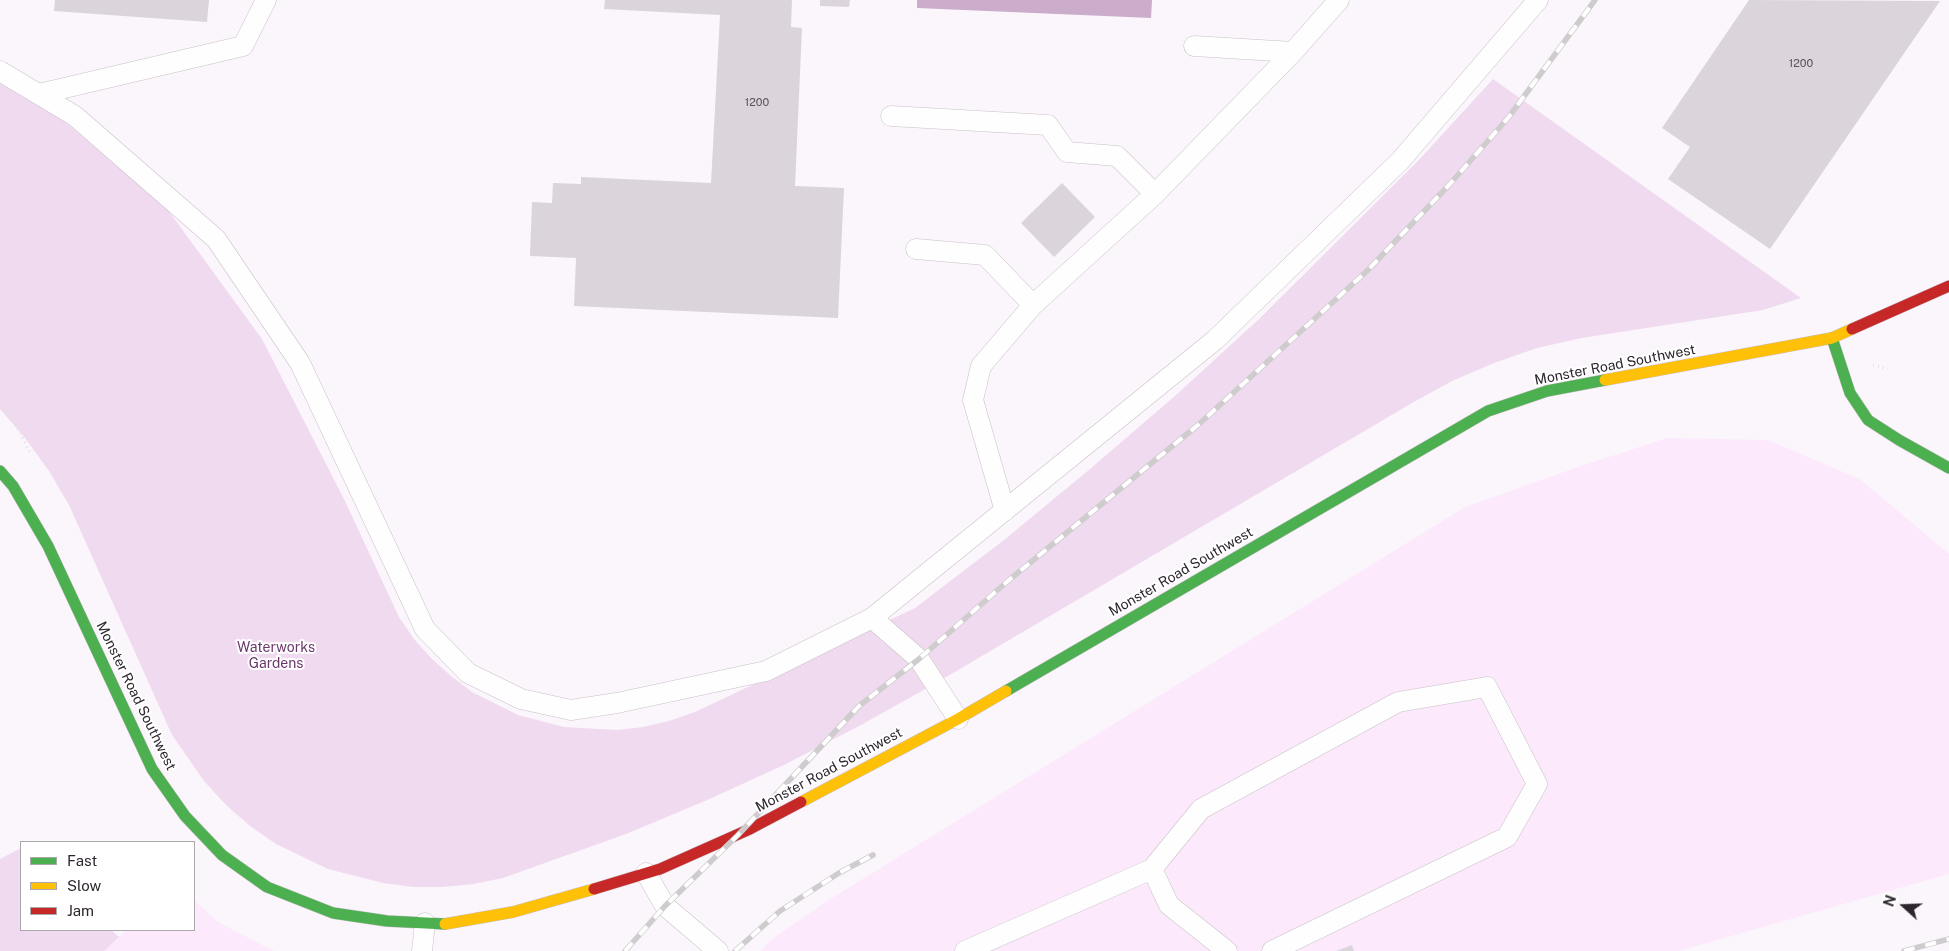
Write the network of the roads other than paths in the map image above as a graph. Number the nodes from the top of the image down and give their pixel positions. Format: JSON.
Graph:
{"nodes":[{"id":1,"x":266,"y":0,"type":"edge"},
{"id":2,"x":1339,"y":0,"type":"edge"},
{"id":3,"x":1538,"y":0,"type":"edge"},
{"id":4,"x":1194,"y":46,"type":"dead end"},
{"id":5,"x":1293,"y":52,"type":"junction"},
{"id":6,"x":0,"y":71,"type":"edge"},
{"id":7,"x":39,"y":94,"type":"junction"},
{"id":8,"x":891,"y":116,"type":"dead end"},
{"id":9,"x":1155,"y":194,"type":"junction"},
{"id":10,"x":916,"y":248,"type":"dead end"},
{"id":11,"x":1949,"y":286,"type":"edge"},
{"id":12,"x":1033,"y":305,"type":"junction"},
{"id":13,"x":1832,"y":338,"type":"junction"},
{"id":14,"x":1949,"y":468,"type":"edge"},
{"id":15,"x":0,"y":471,"type":"edge"},
{"id":16,"x":1005,"y":511,"type":"junction"},
{"id":17,"x":872,"y":618,"type":"junction"},
{"id":18,"x":958,"y":719,"type":"junction"},
{"id":19,"x":1152,"y":869,"type":"junction"},
{"id":20,"x":646,"y":873,"type":"junction"},
{"id":21,"x":426,"y":923,"type":"junction"},
{"id":22,"x":422,"y":951,"type":"edge"},
{"id":23,"x":718,"y":951,"type":"edge"},
{"id":24,"x":965,"y":951,"type":"edge"},
{"id":25,"x":1227,"y":951,"type":"edge"},
{"id":26,"x":1272,"y":951,"type":"edge"}],
"edges":[{"from":1,"to":7,"type":"lane"},
{"from":2,"to":5,"type":"lane"},
{"from":3,"to":16,"type":"lane"},
{"from":4,"to":5,"type":"lane"},
{"from":5,"to":9,"type":"lane"},
{"from":6,"to":7,"type":"lane"},
{"from":7,"to":17,"type":"lane"},
{"from":8,"to":9,"type":"lane"},
{"from":9,"to":12,"type":"lane"},
{"from":10,"to":12,"type":"lane"},
{"from":11,"to":13,"type":"street","name":"Monster Road Southwest"},
{"from":12,"to":16,"type":"lane"},
{"from":13,"to":14,"type":"street"},
{"from":13,"to":18,"type":"street","name":"Monster Road Southwest"},
{"from":15,"to":21,"type":"street","name":"Monster Road Southwest"},
{"from":16,"to":17,"type":"lane"},
{"from":17,"to":18,"type":"lane"},
{"from":18,"to":20,"type":"street","name":"Monster Road Southwest"},
{"from":19,"to":24,"type":"lane"},
{"from":19,"to":25,"type":"lane"},
{"from":19,"to":26,"type":"lane"},
{"from":20,"to":21,"type":"street","name":"Monster Road Southwest"},
{"from":20,"to":23,"type":"lane"},
{"from":21,"to":22,"type":"lane"}]}
